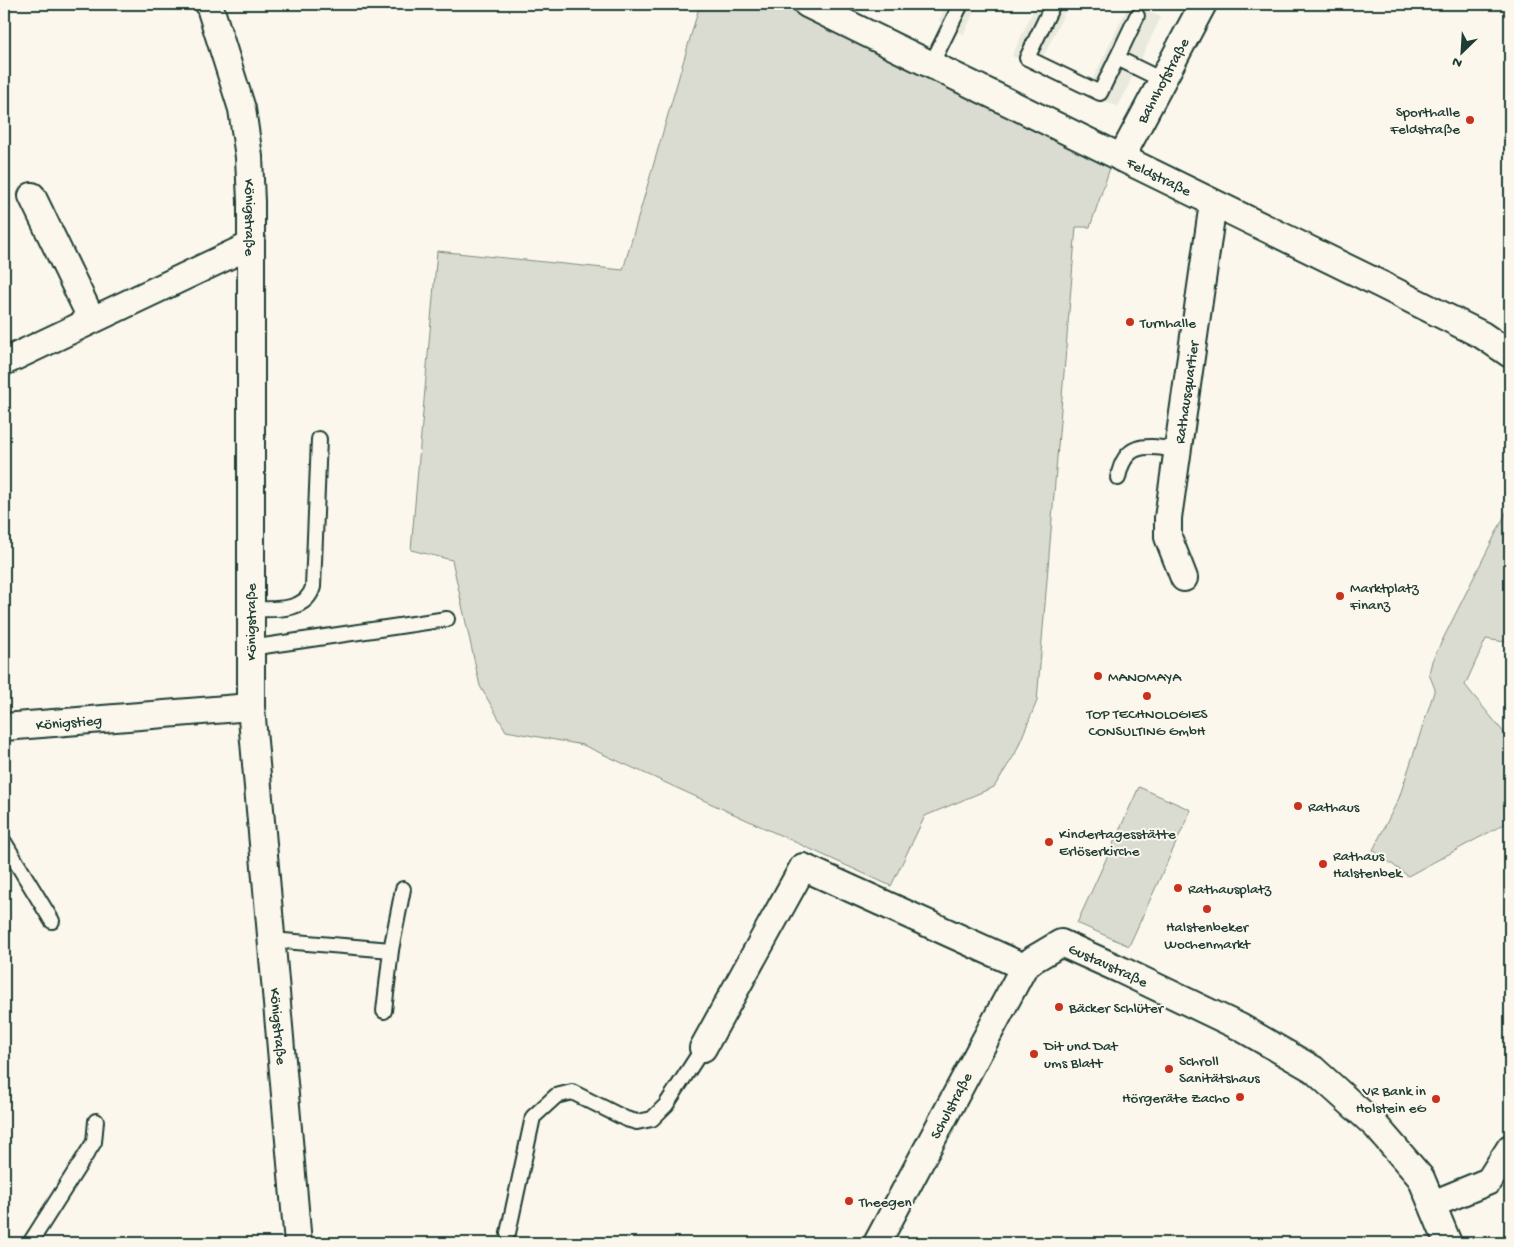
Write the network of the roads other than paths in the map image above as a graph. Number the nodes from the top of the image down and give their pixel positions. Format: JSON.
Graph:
{"nodes":[{"id":1,"x":209,"y":4,"type":"edge"},
{"id":2,"x":807,"y":4,"type":"edge"},
{"id":3,"x":961,"y":4,"type":"edge"},
{"id":4,"x":1053,"y":4,"type":"edge"},
{"id":5,"x":1203,"y":4,"type":"edge"},
{"id":6,"x":1137,"y":16,"type":"dead end"},
{"id":7,"x":1117,"y":58,"type":"junction"},
{"id":8,"x":931,"y":65,"type":"junction"},
{"id":9,"x":1162,"y":80,"type":"junction"},
{"id":10,"x":1121,"y":158,"type":"junction"},
{"id":11,"x":32,"y":196,"type":"dead end"},
{"id":12,"x":1213,"y":203,"type":"junction"},
{"id":13,"x":251,"y":245,"type":"junction"},
{"id":14,"x":92,"y":320,"type":"junction"},
{"id":15,"x":1510,"y":354,"type":"edge"},
{"id":16,"x":4,"y":362,"type":"edge"},
{"id":17,"x":319,"y":439,"type":"dead end"},
{"id":18,"x":1178,"y":450,"type":"junction"},
{"id":19,"x":1118,"y":478,"type":"dead end"},
{"id":20,"x":1184,"y":578,"type":"dead end"},
{"id":21,"x":250,"y":609,"type":"junction"},
{"id":22,"x":447,"y":619,"type":"dead end"},
{"id":23,"x":250,"y":648,"type":"junction"},
{"id":24,"x":250,"y":707,"type":"junction"},
{"id":25,"x":4,"y":727,"type":"edge"},
{"id":26,"x":4,"y":842,"type":"edge"},
{"id":27,"x":403,"y":890,"type":"dead end"},
{"id":28,"x":52,"y":921,"type":"dead end"},
{"id":29,"x":272,"y":940,"type":"junction"},
{"id":30,"x":391,"y":950,"type":"junction"},
{"id":31,"x":1024,"y":967,"type":"junction"},
{"id":32,"x":384,"y":1011,"type":"dead end"},
{"id":33,"x":703,"y":1048,"type":"joint"},
{"id":34,"x":96,"y":1121,"type":"dead end"},
{"id":35,"x":1510,"y":1148,"type":"edge"},
{"id":36,"x":1433,"y":1204,"type":"junction"},
{"id":37,"x":508,"y":1233,"type":"dead end"},
{"id":38,"x":30,"y":1243,"type":"edge"},
{"id":39,"x":298,"y":1243,"type":"edge"},
{"id":40,"x":878,"y":1243,"type":"edge"},
{"id":41,"x":1448,"y":1243,"type":"edge"}],
"edges":[{"from":1,"to":13,"type":"street","name":"Königstraße"},
{"from":2,"to":8,"type":"street","name":"Feldstraße"},
{"from":3,"to":8,"type":"lane"},
{"from":4,"to":7,"type":"lane"},
{"from":5,"to":9,"type":"street","name":"Bahnhofstraße"},
{"from":6,"to":7,"type":"lane"},
{"from":7,"to":9,"type":"lane"},
{"from":8,"to":10,"type":"street","name":"Feldstraße"},
{"from":9,"to":10,"type":"street","name":"Bahnhofstraße"},
{"from":10,"to":12,"type":"street","name":"Feldstraße"},
{"from":11,"to":14,"type":"street"},
{"from":12,"to":15,"type":"street","name":"Feldstraße"},
{"from":12,"to":18,"type":"street","name":"Rathausquartier"},
{"from":13,"to":14,"type":"street"},
{"from":13,"to":21,"type":"street","name":"Königstraße"},
{"from":14,"to":16,"type":"street"},
{"from":17,"to":21,"type":"lane"},
{"from":18,"to":19,"type":"lane"},
{"from":18,"to":20,"type":"street","name":"Rathausquartier"},
{"from":21,"to":23,"type":"street","name":"Königstraße"},
{"from":22,"to":23,"type":"lane"},
{"from":23,"to":24,"type":"street","name":"Königstraße"},
{"from":24,"to":25,"type":"street","name":"Königstieg"},
{"from":24,"to":29,"type":"street","name":"Königstraße"},
{"from":26,"to":28,"type":"lane"},
{"from":27,"to":30,"type":"lane"},
{"from":29,"to":30,"type":"lane"},
{"from":29,"to":39,"type":"street","name":"Königstraße"},
{"from":30,"to":32,"type":"lane"},
{"from":31,"to":33,"type":"street"},
{"from":31,"to":36,"type":"street","name":"Gustavstraße"},
{"from":31,"to":40,"type":"street","name":"Schulstraße"},
{"from":33,"to":37,"type":"lane"},
{"from":34,"to":38,"type":"lane"},
{"from":35,"to":36,"type":"street"},
{"from":36,"to":41,"type":"street","name":"Gustavstraße"}]}
